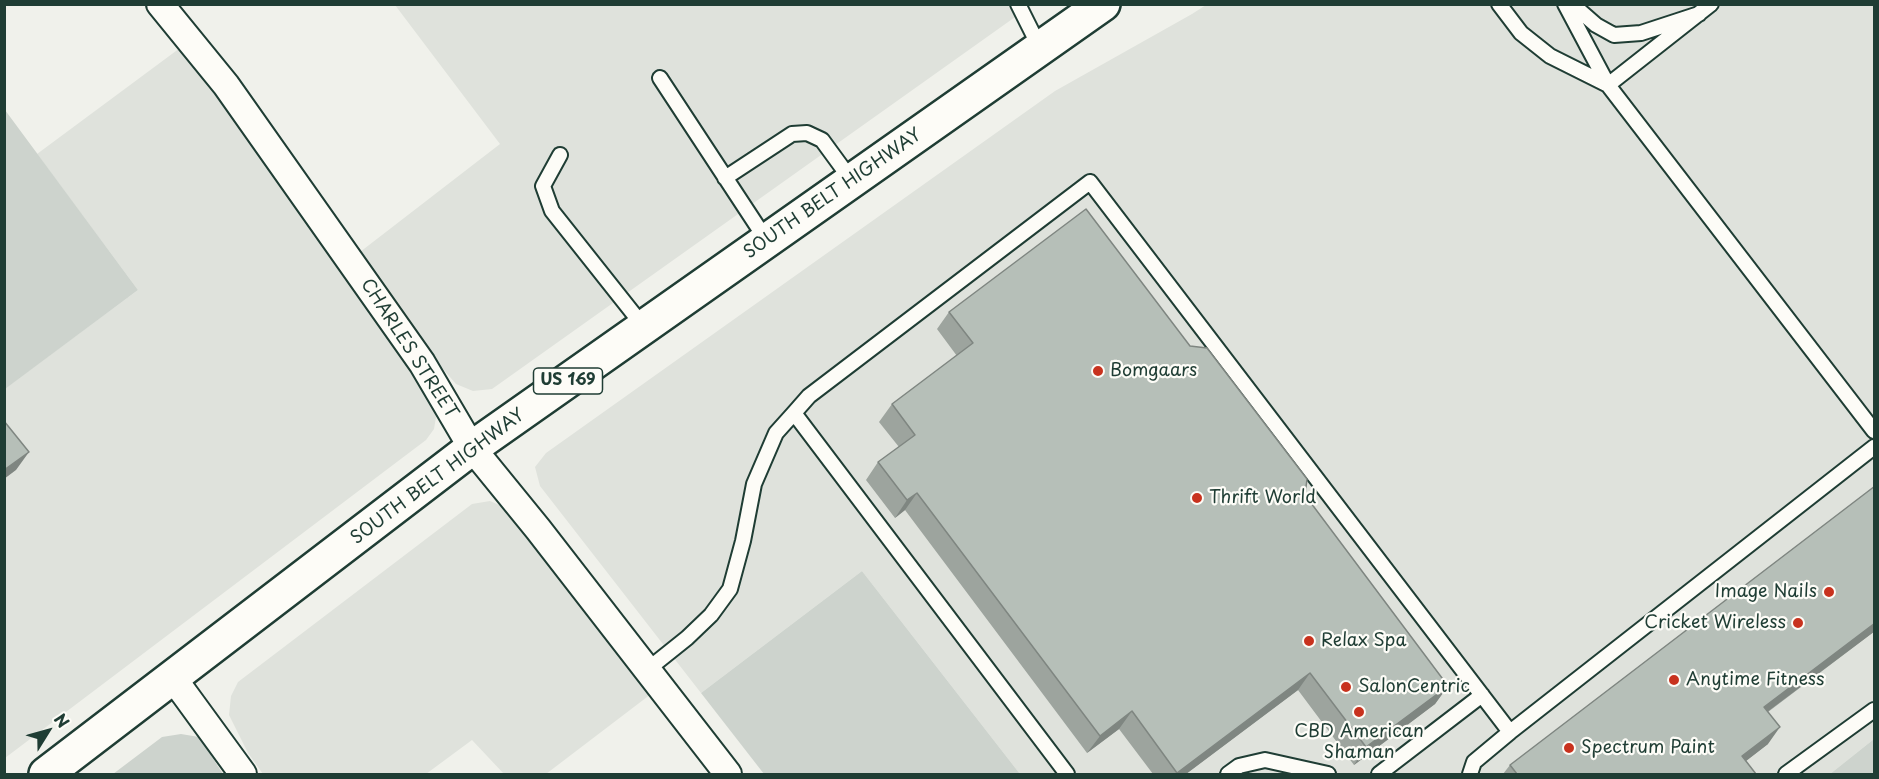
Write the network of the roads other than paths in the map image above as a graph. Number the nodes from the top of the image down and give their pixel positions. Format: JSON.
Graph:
{"nodes":[{"id":1,"x":160,"y":4,"type":"edge"},
{"id":2,"x":1018,"y":4,"type":"edge"},
{"id":3,"x":1103,"y":4,"type":"edge"},
{"id":4,"x":1499,"y":4,"type":"edge"},
{"id":5,"x":1565,"y":4,"type":"edge"},
{"id":6,"x":1572,"y":4,"type":"edge"},
{"id":7,"x":1712,"y":4,"type":"edge"},
{"id":8,"x":1699,"y":14,"type":"junction"},
{"id":9,"x":1041,"y":48,"type":"junction"},
{"id":10,"x":660,"y":78,"type":"dead end"},
{"id":11,"x":1608,"y":85,"type":"junction"},
{"id":12,"x":560,"y":155,"type":"dead end"},
{"id":13,"x":725,"y":178,"type":"junction"},
{"id":14,"x":852,"y":181,"type":"junction"},
{"id":15,"x":767,"y":241,"type":"junction"},
{"id":16,"x":644,"y":327,"type":"junction"},
{"id":17,"x":794,"y":413,"type":"junction"},
{"id":18,"x":1875,"y":431,"type":"edge"},
{"id":19,"x":1875,"y":447,"type":"edge"},
{"id":20,"x":472,"y":448,"type":"junction"},
{"id":21,"x":647,"y":670,"type":"junction"},
{"id":22,"x":173,"y":678,"type":"junction"},
{"id":23,"x":1482,"y":696,"type":"junction"},
{"id":24,"x":1875,"y":711,"type":"edge"},
{"id":25,"x":1510,"y":732,"type":"junction"},
{"id":26,"x":46,"y":774,"type":"edge"},
{"id":27,"x":243,"y":774,"type":"edge"},
{"id":28,"x":728,"y":774,"type":"edge"},
{"id":29,"x":1067,"y":774,"type":"edge"},
{"id":30,"x":1228,"y":774,"type":"edge"},
{"id":31,"x":1328,"y":774,"type":"edge"},
{"id":32,"x":1379,"y":774,"type":"edge"},
{"id":33,"x":1470,"y":774,"type":"edge"},
{"id":34,"x":1786,"y":774,"type":"edge"}],
"edges":[{"from":1,"to":20,"type":"street","name":"CHARLES STREET"},
{"from":2,"to":9,"type":"lane"},
{"from":3,"to":9,"type":"main road","name":"SOUTH BELT HIGHWAY","number":"US 169"},
{"from":4,"to":11,"type":"lane"},
{"from":5,"to":11,"type":"lane"},
{"from":6,"to":8,"type":"lane"},
{"from":7,"to":8,"type":"lane"},
{"from":8,"to":11,"type":"lane"},
{"from":9,"to":14,"type":"main road","name":"SOUTH BELT HIGHWAY","number":"US 169"},
{"from":10,"to":13,"type":"lane"},
{"from":11,"to":18,"type":"lane"},
{"from":12,"to":16,"type":"lane"},
{"from":13,"to":14,"type":"lane"},
{"from":13,"to":15,"type":"lane"},
{"from":14,"to":15,"type":"main road","name":"SOUTH BELT HIGHWAY","number":"US 169"},
{"from":15,"to":16,"type":"main road","name":"SOUTH BELT HIGHWAY","number":"US 169"},
{"from":16,"to":20,"type":"main road","name":"SOUTH BELT HIGHWAY","number":"US 169"},
{"from":17,"to":21,"type":"lane"},
{"from":17,"to":23,"type":"lane"},
{"from":17,"to":29,"type":"lane"},
{"from":19,"to":25,"type":"lane"},
{"from":20,"to":21,"type":"street","name":"CHARLES STREET"},
{"from":20,"to":22,"type":"main road","name":"SOUTH BELT HIGHWAY","number":"US 169"},
{"from":21,"to":28,"type":"street","name":"CHARLES STREET"},
{"from":22,"to":26,"type":"main road","name":"SOUTH BELT HIGHWAY","number":"US 169"},
{"from":22,"to":27,"type":"street"},
{"from":23,"to":25,"type":"lane"},
{"from":23,"to":32,"type":"lane"},
{"from":24,"to":34,"type":"lane"},
{"from":25,"to":33,"type":"lane"},
{"from":30,"to":31,"type":"lane"}]}
